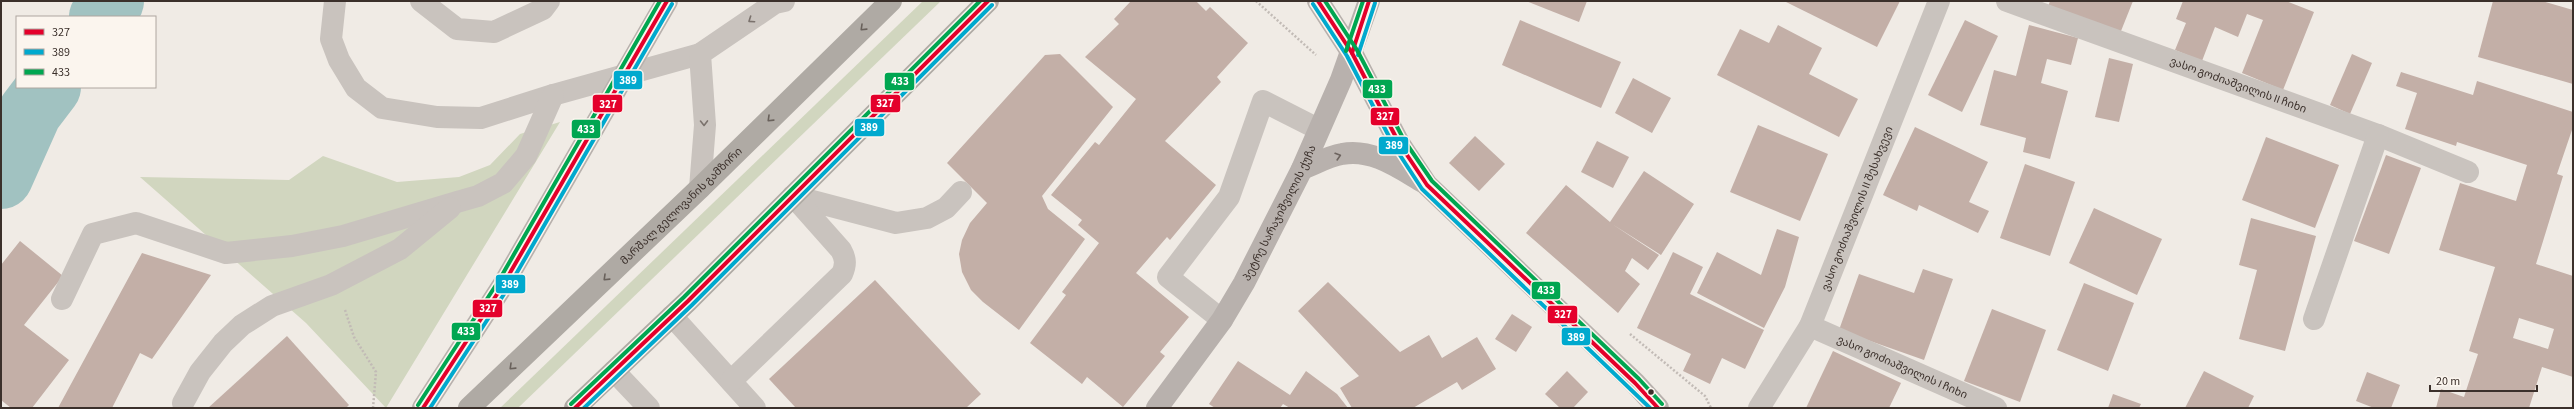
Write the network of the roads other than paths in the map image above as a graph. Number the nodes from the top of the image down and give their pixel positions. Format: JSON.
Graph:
{"nodes":[{"id":1,"x":335,"y":1,"type":"edge"},
{"id":2,"x":421,"y":1,"type":"edge"},
{"id":3,"x":549,"y":1,"type":"edge"},
{"id":4,"x":667,"y":1,"type":"edge"},
{"id":5,"x":891,"y":1,"type":"edge"},
{"id":6,"x":988,"y":1,"type":"edge"},
{"id":7,"x":1369,"y":1,"type":"edge"},
{"id":8,"x":1939,"y":1,"type":"edge"},
{"id":9,"x":2007,"y":1,"type":"edge"},
{"id":10,"x":779,"y":2,"type":"edge"},
{"id":11,"x":1323,"y":8,"type":"edge"},
{"id":12,"x":1352,"y":52,"type":"junction"},
{"id":13,"x":700,"y":54,"type":"junction"},
{"id":14,"x":553,"y":95,"type":"junction"},
{"id":15,"x":1318,"y":129,"type":"junction"},
{"id":16,"x":2378,"y":135,"type":"junction"},
{"id":17,"x":1302,"y":169,"type":"junction"},
{"id":18,"x":2468,"y":172,"type":"dead end"},
{"id":19,"x":1427,"y":185,"type":"junction"},
{"id":20,"x":700,"y":188,"type":"junction"},
{"id":21,"x":961,"y":192,"type":"dead end"},
{"id":22,"x":793,"y":196,"type":"junction"},
{"id":23,"x":457,"y":202,"type":"junction"},
{"id":24,"x":62,"y":299,"type":"dead end"},
{"id":25,"x":672,"y":316,"type":"junction"},
{"id":26,"x":2314,"y":319,"type":"dead end"},
{"id":27,"x":1222,"y":320,"type":"junction"},
{"id":28,"x":1810,"y":326,"type":"junction"},
{"id":29,"x":614,"y":371,"type":"junction"},
{"id":30,"x":731,"y":382,"type":"junction"},
{"id":31,"x":184,"y":403,"type":"dead end"},
{"id":32,"x":423,"y":408,"type":"edge"},
{"id":33,"x":469,"y":408,"type":"edge"},
{"id":34,"x":575,"y":408,"type":"edge"},
{"id":35,"x":649,"y":408,"type":"edge"},
{"id":36,"x":755,"y":408,"type":"edge"},
{"id":37,"x":1156,"y":408,"type":"edge"},
{"id":38,"x":1658,"y":408,"type":"edge"},
{"id":39,"x":1759,"y":408,"type":"edge"},
{"id":40,"x":1996,"y":408,"type":"edge"}],
"edges":[{"from":1,"to":14,"type":"street"},
{"from":2,"to":3,"type":"street"},
{"from":4,"to":32,"type":"main road"},
{"from":5,"to":20,"type":"highway","name":"მარშალ გელოვანის გამზირი","one_way":true},
{"from":6,"to":22,"type":"highway"},
{"from":7,"to":12,"type":"main road","name":"პეტრე სარაჯიშვილის ქუჩა"},
{"from":8,"to":28,"type":"street","name":"ვასო გოძიაშვილის II შესახვევი"},
{"from":9,"to":16,"type":"street","name":"ვასო გოძიაშვილის II ჩიხი"},
{"from":10,"to":13,"type":"street","one_way":true},
{"from":11,"to":12,"type":"main road"},
{"from":12,"to":15,"type":"main road","name":"პეტრე სარაჯიშვილის ქუჩა"},
{"from":12,"to":19,"type":"main road"},
{"from":13,"to":14,"type":"street"},
{"from":13,"to":20,"type":"street","one_way":true},
{"from":14,"to":23,"type":"street"},
{"from":15,"to":17,"type":"main road","name":"პეტრე სარაჯიშვილის ქუჩა"},
{"from":15,"to":27,"type":"street"},
{"from":16,"to":18,"type":"street","name":"ვასო გოძიაშვილის II ჩიხი"},
{"from":16,"to":26,"type":"street"},
{"from":17,"to":19,"type":"main road","one_way":true},
{"from":17,"to":27,"type":"main road","name":"პეტრე სარაჯიშვილის ქუჩა"},
{"from":19,"to":38,"type":"main road"},
{"from":20,"to":33,"type":"highway","name":"მარშალ გელოვანის გამზირი","one_way":true},
{"from":21,"to":22,"type":"street"},
{"from":22,"to":25,"type":"highway"},
{"from":22,"to":30,"type":"street"},
{"from":23,"to":24,"type":"street"},
{"from":23,"to":31,"type":"street"},
{"from":25,"to":29,"type":"highway"},
{"from":25,"to":30,"type":"street"},
{"from":27,"to":37,"type":"main road","name":"პეტრე სარაჯიშვილის ქუჩა"},
{"from":28,"to":39,"type":"street","name":"ვასო გოძიაშვილის II შესახვევი"},
{"from":28,"to":40,"type":"street","name":"ვასო გოძიაშვილის I ჩიხი"},
{"from":29,"to":34,"type":"highway"},
{"from":29,"to":35,"type":"street"},
{"from":30,"to":36,"type":"street"}]}
